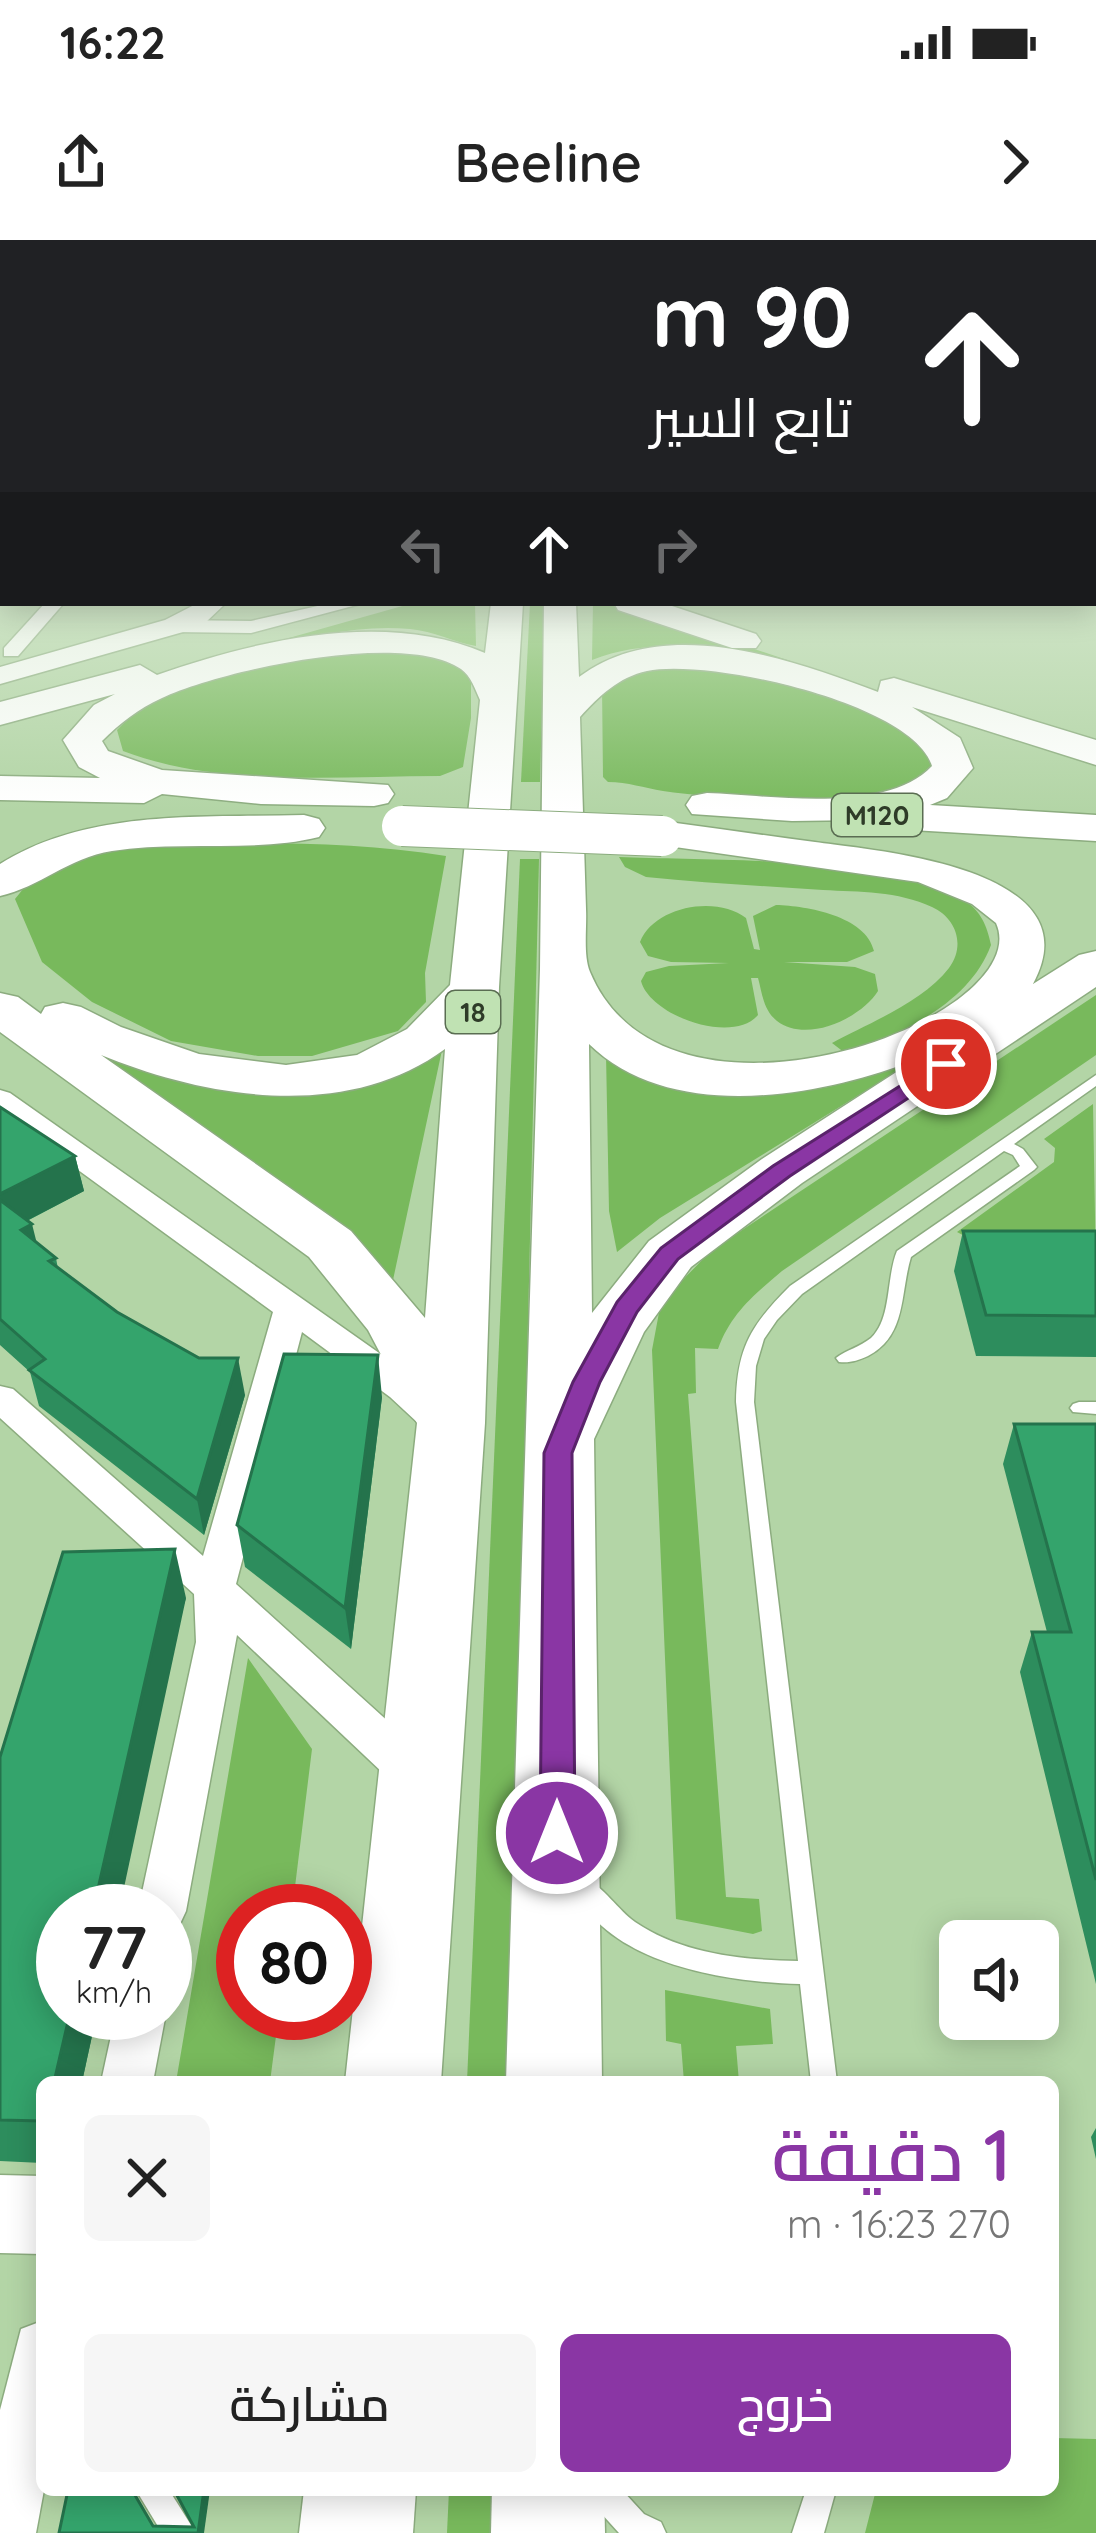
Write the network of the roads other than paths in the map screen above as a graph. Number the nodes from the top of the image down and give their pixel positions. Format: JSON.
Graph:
{"nodes":[{"id":1,"x":52,"y":606,"type":"edge"},
{"id":2,"x":210,"y":606,"type":"edge"},
{"id":3,"x":343,"y":606,"type":"edge"},
{"id":4,"x":508,"y":606,"type":"edge"},
{"id":5,"x":559,"y":606,"type":"edge"},
{"id":6,"x":639,"y":606,"type":"edge"},
{"id":7,"x":392,"y":607,"type":"dead end"},
{"id":8,"x":174,"y":626,"type":"junction"},
{"id":9,"x":3,"y":662,"type":"edge"},
{"id":10,"x":530,"y":710,"type":"junction"},
{"id":11,"x":0,"y":714,"type":"edge"},
{"id":12,"x":1096,"y":753,"type":"edge"},
{"id":13,"x":0,"y":788,"type":"edge"},
{"id":14,"x":390,"y":810,"type":"junction"},
{"id":15,"x":0,"y":820,"type":"edge"},
{"id":16,"x":671,"y":820,"type":"junction"},
{"id":17,"x":1096,"y":828,"type":"edge"},
{"id":18,"x":1096,"y":860,"type":"edge"},
{"id":19,"x":0,"y":883,"type":"edge"},
{"id":20,"x":0,"y":965,"type":"edge"},
{"id":21,"x":1096,"y":965,"type":"edge"},
{"id":22,"x":564,"y":969,"type":"junction"},
{"id":23,"x":474,"y":987,"type":"junction"},
{"id":24,"x":0,"y":1008,"type":"edge"},
{"id":25,"x":1096,"y":1079,"type":"edge"},
{"id":26,"x":0,"y":1099,"type":"edge"},
{"id":27,"x":1002,"y":1144,"type":"junction"},
{"id":28,"x":292,"y":1309,"type":"junction"},
{"id":29,"x":845,"y":1358,"type":"dead end"},
{"id":30,"x":0,"y":1398,"type":"edge"},
{"id":31,"x":449,"y":1426,"type":"junction"},
{"id":32,"x":558,"y":1453,"type":"junction"},
{"id":33,"x":214,"y":1590,"type":"junction"},
{"id":34,"x":417,"y":1776,"type":"junction"},
{"id":35,"x":557,"y":1833,"type":"junction"},
{"id":36,"x":167,"y":1884,"type":"edge"},
{"id":37,"x":808,"y":1972,"type":"junction"},
{"id":38,"x":136,"y":2040,"type":"edge"},
{"id":39,"x":128,"y":2076,"type":"edge"},
{"id":40,"x":393,"y":2076,"type":"edge"},
{"id":41,"x":554,"y":2076,"type":"edge"},
{"id":42,"x":823,"y":2076,"type":"edge"},
{"id":43,"x":0,"y":2214,"type":"edge"},
{"id":44,"x":36,"y":2215,"type":"edge"},
{"id":45,"x":36,"y":2365,"type":"edge"},
{"id":46,"x":14,"y":2418,"type":"edge"},
{"id":47,"x":155,"y":2496,"type":"edge"},
{"id":48,"x":359,"y":2496,"type":"edge"},
{"id":49,"x":548,"y":2496,"type":"edge"},
{"id":50,"x":607,"y":2496,"type":"edge"},
{"id":51,"x":818,"y":2496,"type":"edge"},
{"id":52,"x":5,"y":2533,"type":"edge"},
{"id":53,"x":180,"y":2533,"type":"edge"},
{"id":54,"x":356,"y":2533,"type":"edge"},
{"id":55,"x":548,"y":2533,"type":"edge"},
{"id":56,"x":650,"y":2533,"type":"edge"},
{"id":57,"x":808,"y":2533,"type":"edge"}],
"edges":[{"from":1,"to":9,"type":"street"},
{"from":2,"to":8,"type":"street"},
{"from":3,"to":8,"type":"street"},
{"from":4,"to":10,"type":"highway","number":"18"},
{"from":5,"to":10,"type":"highway","number":"18"},
{"from":6,"to":12,"type":"highway"},
{"from":7,"to":11,"type":"highway"},
{"from":8,"to":9,"type":"street"},
{"from":10,"to":14,"type":"highway"},
{"from":10,"to":16,"type":"highway"},
{"from":10,"to":22,"type":"highway","number":"18"},
{"from":10,"to":23,"type":"highway","number":"18"},
{"from":13,"to":14,"type":"highway"},
{"from":14,"to":15,"type":"highway"},
{"from":14,"to":16,"type":"highway","number":"M120","bridge":true},
{"from":14,"to":19,"type":"highway"},
{"from":16,"to":17,"type":"highway","number":"M120"},
{"from":16,"to":18,"type":"highway","number":"M120"},
{"from":16,"to":22,"type":"highway"},
{"from":20,"to":23,"type":"highway"},
{"from":21,"to":32,"type":"highway"},
{"from":22,"to":32,"type":"highway","number":"18"},
{"from":23,"to":31,"type":"highway","number":"18"},
{"from":24,"to":31,"type":"highway"},
{"from":25,"to":27,"type":"lane"},
{"from":26,"to":28,"type":"street"},
{"from":27,"to":29,"type":"lane"},
{"from":27,"to":37,"type":"lane"},
{"from":28,"to":31,"type":"street"},
{"from":28,"to":33,"type":"street"},
{"from":30,"to":33,"type":"street"},
{"from":31,"to":34,"type":"highway","number":"18"},
{"from":32,"to":35,"type":"highway","number":"18"},
{"from":33,"to":34,"type":"street"},
{"from":33,"to":36,"type":"street"},
{"from":34,"to":40,"type":"highway","number":"18"},
{"from":35,"to":37,"type":"lane"},
{"from":35,"to":41,"type":"highway","number":"18"},
{"from":37,"to":42,"type":"lane"},
{"from":38,"to":39,"type":"street"},
{"from":43,"to":44,"type":"street"},
{"from":45,"to":46,"type":"street"},
{"from":46,"to":52,"type":"street"},
{"from":47,"to":53,"type":"lane"},
{"from":48,"to":54,"type":"highway"},
{"from":49,"to":55,"type":"highway"},
{"from":50,"to":56,"type":"lane"},
{"from":51,"to":57,"type":"lane"}]}
